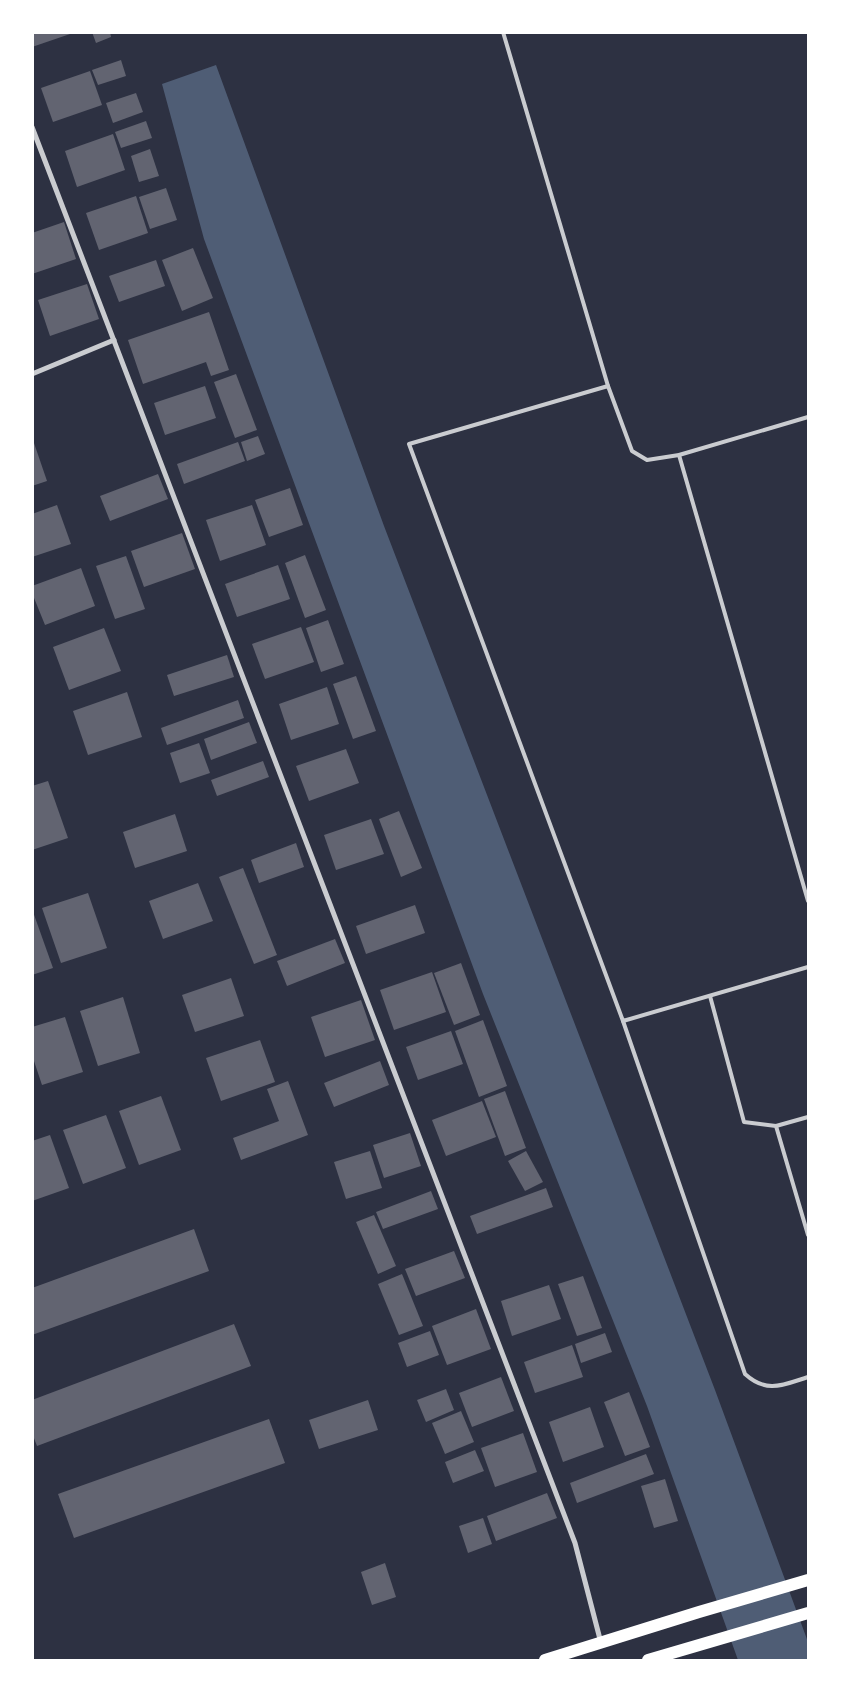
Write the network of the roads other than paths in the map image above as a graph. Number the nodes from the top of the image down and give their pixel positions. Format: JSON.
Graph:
{"nodes":[{"id":1,"x":503,"y":32,"type":"edge"},
{"id":2,"x":32,"y":127,"type":"edge"},
{"id":3,"x":114,"y":340,"type":"junction"},
{"id":4,"x":32,"y":374,"type":"edge"},
{"id":5,"x":608,"y":386,"type":"junction"},
{"id":6,"x":808,"y":417,"type":"edge"},
{"id":7,"x":679,"y":455,"type":"junction"},
{"id":8,"x":808,"y":901,"type":"edge"},
{"id":9,"x":808,"y":967,"type":"edge"},
{"id":10,"x":710,"y":996,"type":"junction"},
{"id":11,"x":623,"y":1021,"type":"junction"},
{"id":12,"x":808,"y":1117,"type":"edge"},
{"id":13,"x":776,"y":1126,"type":"junction"},
{"id":14,"x":808,"y":1235,"type":"edge"},
{"id":15,"x":808,"y":1377,"type":"edge"},
{"id":16,"x":808,"y":1580,"type":"edge"},
{"id":17,"x":808,"y":1613,"type":"edge"},
{"id":18,"x":601,"y":1643,"type":"junction"},
{"id":19,"x":545,"y":1660,"type":"edge"},
{"id":20,"x":648,"y":1660,"type":"edge"}],
"edges":[{"from":1,"to":5,"type":"lane"},
{"from":2,"to":3,"type":"street"},
{"from":3,"to":4,"type":"street"},
{"from":3,"to":18,"type":"street"},
{"from":5,"to":7,"type":"lane"},
{"from":5,"to":11,"type":"lane"},
{"from":6,"to":7,"type":"lane"},
{"from":7,"to":8,"type":"lane"},
{"from":9,"to":10,"type":"lane"},
{"from":10,"to":11,"type":"lane"},
{"from":10,"to":13,"type":"lane"},
{"from":11,"to":15,"type":"lane"},
{"from":12,"to":13,"type":"lane"},
{"from":13,"to":14,"type":"lane"},
{"from":16,"to":18,"type":"main road"},
{"from":17,"to":20,"type":"main road"},
{"from":18,"to":19,"type":"main road"}]}
